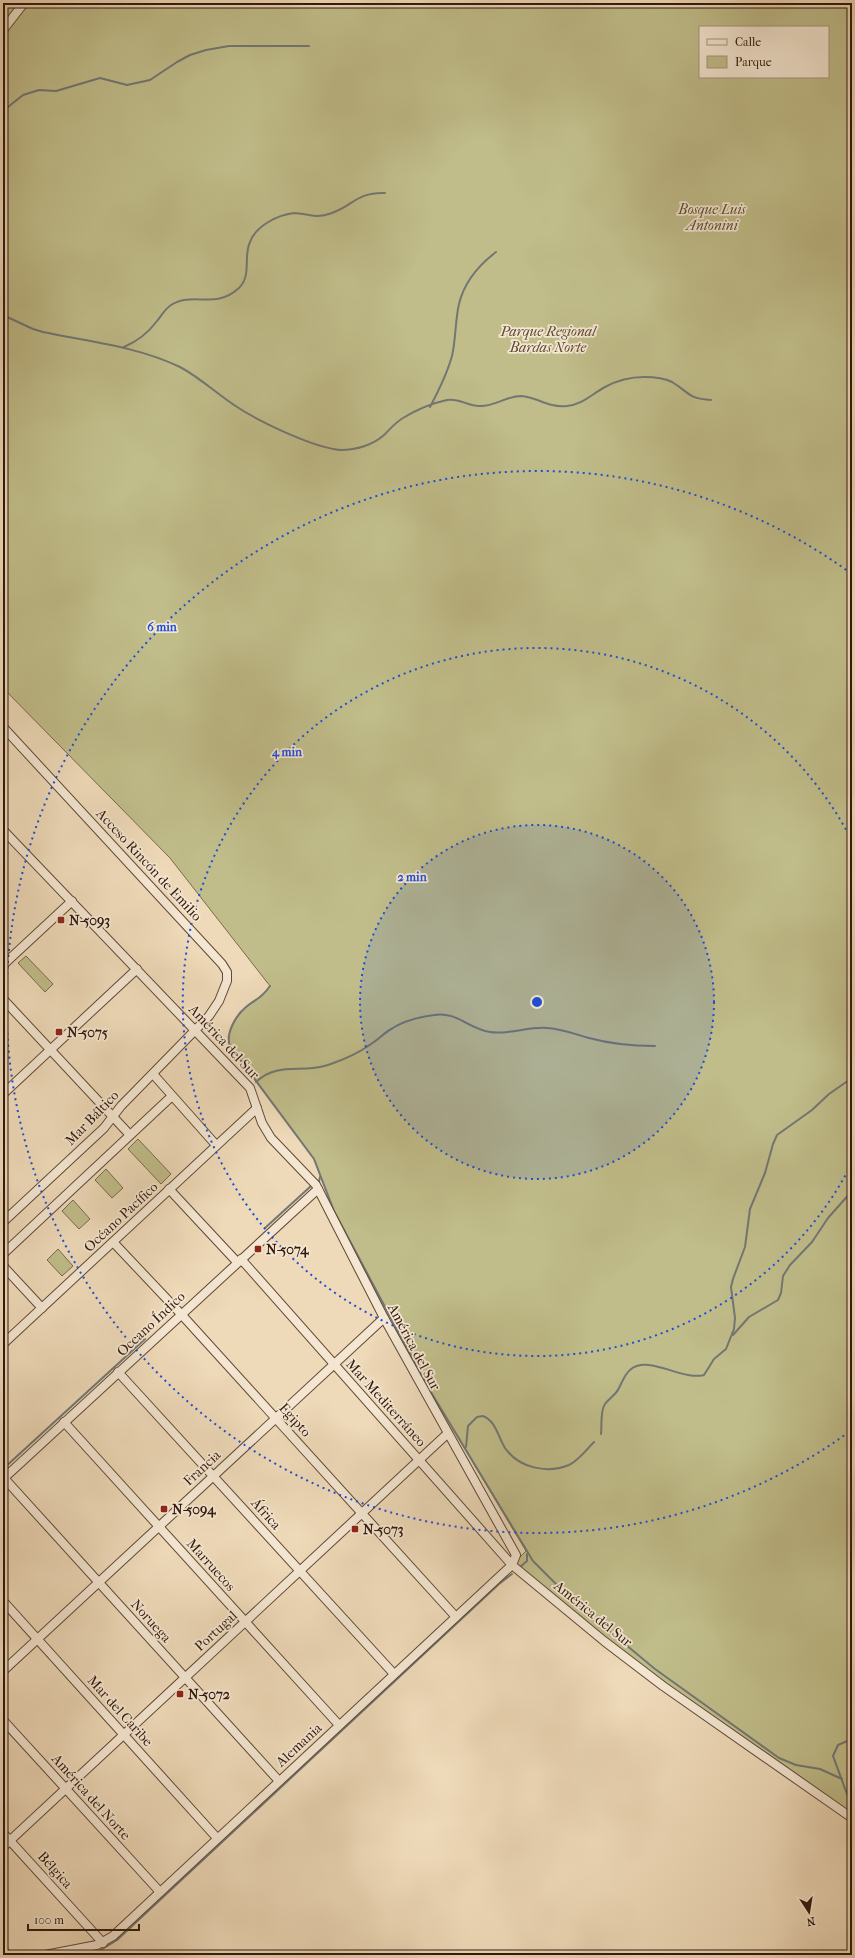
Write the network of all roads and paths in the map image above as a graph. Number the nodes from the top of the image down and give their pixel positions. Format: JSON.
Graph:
{"nodes":[{"id":1,"x":24,"y":3,"type":"edge"},
{"id":2,"x":3,"y":30,"type":"edge"},
{"id":3,"x":3,"y":727,"type":"edge"},
{"id":4,"x":4,"y":832,"type":"edge"},
{"id":5,"x":72,"y":901,"type":"junction"},
{"id":6,"x":3,"y":965,"type":"edge"},
{"id":7,"x":137,"y":969,"type":"junction"},
{"id":8,"x":3,"y":999,"type":"edge"},
{"id":9,"x":196,"y":1030,"type":"junction"},
{"id":10,"x":50,"y":1050,"type":"junction"},
{"id":11,"x":153,"y":1074,"type":"junction"},
{"id":12,"x":3,"y":1094,"type":"edge"},
{"id":13,"x":172,"y":1096,"type":"junction"},
{"id":14,"x":257,"y":1108,"type":"junction"},
{"id":15,"x":113,"y":1117,"type":"junction"},
{"id":16,"x":130,"y":1135,"type":"junction"},
{"id":17,"x":216,"y":1145,"type":"junction"},
{"id":18,"x":170,"y":1189,"type":"junction"},
{"id":19,"x":318,"y":1189,"type":"junction"},
{"id":20,"x":3,"y":1222,"type":"edge"},
{"id":21,"x":113,"y":1242,"type":"junction"},
{"id":22,"x":3,"y":1254,"type":"edge"},
{"id":23,"x":239,"y":1260,"type":"junction"},
{"id":24,"x":3,"y":1266,"type":"edge"},
{"id":25,"x":42,"y":1308,"type":"junction"},
{"id":26,"x":181,"y":1314,"type":"junction"},
{"id":27,"x":384,"y":1318,"type":"junction"},
{"id":28,"x":3,"y":1344,"type":"edge"},
{"id":29,"x":334,"y":1363,"type":"junction"},
{"id":30,"x":118,"y":1372,"type":"junction"},
{"id":31,"x":275,"y":1418,"type":"junction"},
{"id":32,"x":64,"y":1422,"type":"junction"},
{"id":33,"x":447,"y":1434,"type":"junction"},
{"id":34,"x":419,"y":1460,"type":"junction"},
{"id":35,"x":213,"y":1476,"type":"junction"},
{"id":36,"x":4,"y":1478,"type":"edge"},
{"id":37,"x":362,"y":1513,"type":"junction"},
{"id":38,"x":158,"y":1526,"type":"junction"},
{"id":39,"x":512,"y":1565,"type":"junction"},
{"id":40,"x":300,"y":1571,"type":"junction"},
{"id":41,"x":98,"y":1582,"type":"junction"},
{"id":42,"x":3,"y":1601,"type":"edge"},
{"id":43,"x":456,"y":1617,"type":"junction"},
{"id":44,"x":245,"y":1622,"type":"junction"},
{"id":45,"x":37,"y":1639,"type":"junction"},
{"id":46,"x":3,"y":1670,"type":"edge"},
{"id":47,"x":394,"y":1674,"type":"junction"},
{"id":48,"x":185,"y":1678,"type":"junction"},
{"id":49,"x":3,"y":1720,"type":"edge"},
{"id":50,"x":339,"y":1725,"type":"junction"},
{"id":51,"x":124,"y":1734,"type":"junction"},
{"id":52,"x":279,"y":1781,"type":"junction"},
{"id":53,"x":66,"y":1788,"type":"junction"},
{"id":54,"x":852,"y":1818,"type":"edge"},
{"id":55,"x":3,"y":1833,"type":"edge"},
{"id":56,"x":217,"y":1838,"type":"junction"},
{"id":57,"x":10,"y":1840,"type":"junction"},
{"id":58,"x":3,"y":1847,"type":"edge"},
{"id":59,"x":160,"y":1892,"type":"junction"},
{"id":60,"x":103,"y":1943,"type":"junction"},
{"id":61,"x":3,"y":1950,"type":"edge"},
{"id":62,"x":7,"y":1955,"type":"edge"},
{"id":63,"x":45,"y":1955,"type":"edge"}],
"edges":[{"from":1,"to":2,"type":"street"},
{"from":3,"to":9,"type":"street","name":"Acceso Rincón de Emilio"},
{"from":4,"to":5,"type":"street","name":"América del Sur"},
{"from":5,"to":6,"type":"street"},
{"from":5,"to":7,"type":"street","name":"América del Sur"},
{"from":7,"to":9,"type":"street","name":"América del Sur"},
{"from":7,"to":10,"type":"street"},
{"from":8,"to":10,"type":"street"},
{"from":9,"to":11,"type":"street","name":"Mar Báltico"},
{"from":9,"to":14,"type":"street","name":"América del Sur"},
{"from":10,"to":12,"type":"street"},
{"from":10,"to":15,"type":"street"},
{"from":11,"to":13,"type":"street"},
{"from":11,"to":15,"type":"street","name":"Mar Báltico"},
{"from":13,"to":16,"type":"street"},
{"from":13,"to":17,"type":"street"},
{"from":14,"to":17,"type":"street","name":"Océano Pacífico"},
{"from":14,"to":19,"type":"street","name":"América del Sur"},
{"from":15,"to":16,"type":"street"},
{"from":15,"to":20,"type":"street","name":"Mar Báltico"},
{"from":16,"to":22,"type":"street"},
{"from":17,"to":18,"type":"street","name":"Océano Pacífico"},
{"from":18,"to":21,"type":"street","name":"Océano Pacífico"},
{"from":18,"to":23,"type":"street","name":"Mar Mediterráneo"},
{"from":19,"to":23,"type":"street","name":"Oceano Índico"},
{"from":19,"to":27,"type":"street","name":"América del Sur"},
{"from":21,"to":25,"type":"street","name":"Océano Pacífico"},
{"from":21,"to":26,"type":"street","name":"Egipto"},
{"from":23,"to":26,"type":"street","name":"Oceano Índico"},
{"from":23,"to":29,"type":"street","name":"Mar Mediterráneo"},
{"from":24,"to":25,"type":"street"},
{"from":25,"to":28,"type":"street","name":"Océano Pacífico"},
{"from":26,"to":30,"type":"street","name":"Oceano Índico"},
{"from":26,"to":31,"type":"street","name":"Egipto"},
{"from":27,"to":29,"type":"street","name":"Francia"},
{"from":27,"to":33,"type":"street","name":"América del Sur"},
{"from":29,"to":31,"type":"street","name":"Francia"},
{"from":29,"to":34,"type":"street","name":"Mar Mediterráneo"},
{"from":30,"to":32,"type":"street","name":"Oceano Índico"},
{"from":30,"to":35,"type":"street","name":"África"},
{"from":31,"to":35,"type":"street","name":"Francia"},
{"from":31,"to":37,"type":"street","name":"Egipto"},
{"from":32,"to":36,"type":"street","name":"Oceano Índico"},
{"from":32,"to":38,"type":"street","name":"Marruecos"},
{"from":33,"to":34,"type":"street","name":"Portugal"},
{"from":33,"to":39,"type":"street","name":"América del Sur"},
{"from":34,"to":37,"type":"street","name":"Portugal"},
{"from":34,"to":39,"type":"street","name":"Mar Mediterráneo"},
{"from":35,"to":38,"type":"street","name":"Francia"},
{"from":35,"to":40,"type":"street","name":"África"},
{"from":36,"to":41,"type":"street","name":"Noruega"},
{"from":37,"to":40,"type":"street","name":"Portugal"},
{"from":37,"to":43,"type":"street","name":"Egipto"},
{"from":38,"to":41,"type":"street","name":"Francia"},
{"from":38,"to":44,"type":"street","name":"Marruecos"},
{"from":39,"to":43,"type":"street","name":"Alemania"},
{"from":39,"to":54,"type":"street","name":"América del Sur"},
{"from":40,"to":44,"type":"street","name":"Portugal"},
{"from":40,"to":47,"type":"street","name":"África"},
{"from":41,"to":45,"type":"street","name":"Francia"},
{"from":41,"to":48,"type":"street","name":"Noruega"},
{"from":42,"to":45,"type":"street","name":"Mar del Caribe"},
{"from":43,"to":47,"type":"street","name":"Alemania"},
{"from":44,"to":48,"type":"street","name":"Portugal"},
{"from":44,"to":50,"type":"street","name":"Marruecos"},
{"from":45,"to":46,"type":"street","name":"Francia"},
{"from":45,"to":51,"type":"street","name":"Mar del Caribe"},
{"from":47,"to":50,"type":"street","name":"Alemania"},
{"from":48,"to":51,"type":"street","name":"Portugal"},
{"from":48,"to":52,"type":"street","name":"Noruega"},
{"from":49,"to":53,"type":"street","name":"América del Norte"},
{"from":50,"to":52,"type":"street","name":"Alemania"},
{"from":51,"to":53,"type":"street","name":"Portugal"},
{"from":51,"to":56,"type":"street","name":"Mar del Caribe"},
{"from":52,"to":56,"type":"street","name":"Alemania"},
{"from":53,"to":57,"type":"street","name":"Portugal"},
{"from":53,"to":59,"type":"street","name":"América del Norte"},
{"from":55,"to":57,"type":"street","name":"Bélgica"},
{"from":56,"to":59,"type":"street","name":"Alemania"},
{"from":57,"to":58,"type":"street","name":"Portugal"},
{"from":57,"to":60,"type":"street","name":"Bélgica"},
{"from":59,"to":60,"type":"street","name":"Alemania"},
{"from":60,"to":63,"type":"street"},
{"from":61,"to":62,"type":"street"}]}
